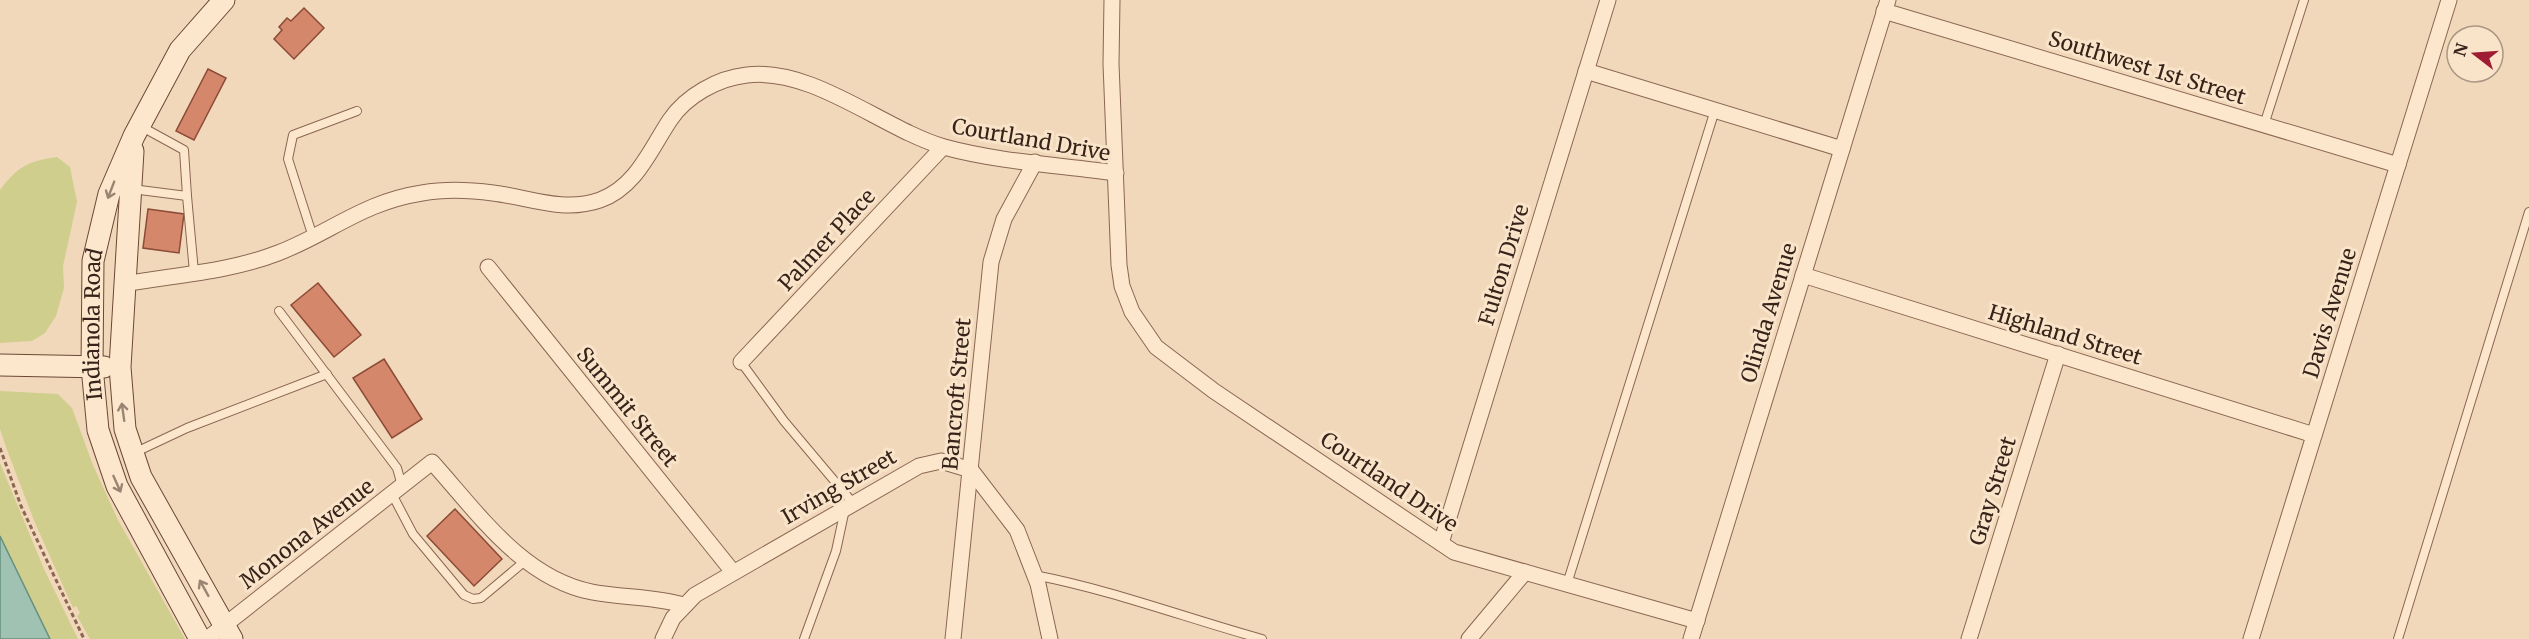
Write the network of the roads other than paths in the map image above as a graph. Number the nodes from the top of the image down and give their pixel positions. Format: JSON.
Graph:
{"nodes":[{"id":1,"x":224,"y":0,"type":"edge"},
{"id":2,"x":1112,"y":0,"type":"edge"},
{"id":3,"x":1608,"y":0,"type":"edge"},
{"id":4,"x":2304,"y":0,"type":"edge"},
{"id":5,"x":2449,"y":0,"type":"edge"},
{"id":6,"x":1886,"y":6,"type":"edge"},
{"id":7,"x":1586,"y":71,"type":"junction"},
{"id":8,"x":1715,"y":110,"type":"junction"},
{"id":9,"x":357,"y":111,"type":"dead end"},
{"id":10,"x":2264,"y":125,"type":"junction"},
{"id":11,"x":137,"y":131,"type":"junction"},
{"id":12,"x":943,"y":147,"type":"junction"},
{"id":13,"x":1842,"y":149,"type":"junction"},
{"id":14,"x":1035,"y":162,"type":"junction"},
{"id":15,"x":2398,"y":165,"type":"junction"},
{"id":16,"x":1116,"y":173,"type":"junction"},
{"id":17,"x":131,"y":189,"type":"junction"},
{"id":18,"x":187,"y":196,"type":"junction"},
{"id":19,"x":2529,"y":212,"type":"edge"},
{"id":20,"x":313,"y":237,"type":"junction"},
{"id":21,"x":488,"y":267,"type":"dead end"},
{"id":22,"x":194,"y":272,"type":"junction"},
{"id":23,"x":1803,"y":275,"type":"junction"},
{"id":24,"x":124,"y":284,"type":"junction"},
{"id":25,"x":279,"y":311,"type":"dead end"},
{"id":26,"x":2058,"y":354,"type":"junction"},
{"id":27,"x":741,"y":362,"type":"joint"},
{"id":28,"x":0,"y":365,"type":"edge"},
{"id":29,"x":92,"y":367,"type":"junction"},
{"id":30,"x":120,"y":367,"type":"junction"},
{"id":31,"x":327,"y":374,"type":"junction"},
{"id":32,"x":2314,"y":435,"type":"junction"},
{"id":33,"x":132,"y":454,"type":"junction"},
{"id":34,"x":971,"y":470,"type":"junction"},
{"id":35,"x":397,"y":490,"type":"junction"},
{"id":36,"x":849,"y":506,"type":"junction"},
{"id":37,"x":1441,"y":543,"type":"junction"},
{"id":38,"x":525,"y":561,"type":"junction"},
{"id":39,"x":733,"y":572,"type":"junction"},
{"id":40,"x":1525,"y":572,"type":"junction"},
{"id":41,"x":1034,"y":575,"type":"junction"},
{"id":42,"x":1567,"y":584,"type":"junction"},
{"id":43,"x":682,"y":605,"type":"junction"},
{"id":44,"x":1697,"y":621,"type":"junction"},
{"id":45,"x":229,"y":632,"type":"edge"},
{"id":46,"x":200,"y":639,"type":"edge"},
{"id":47,"x":207,"y":639,"type":"edge"},
{"id":48,"x":663,"y":639,"type":"edge"},
{"id":49,"x":804,"y":639,"type":"edge"},
{"id":50,"x":953,"y":639,"type":"edge"},
{"id":51,"x":1050,"y":639,"type":"edge"},
{"id":52,"x":1262,"y":639,"type":"edge"},
{"id":53,"x":1469,"y":639,"type":"edge"},
{"id":54,"x":1691,"y":639,"type":"edge"},
{"id":55,"x":1969,"y":639,"type":"edge"},
{"id":56,"x":2251,"y":639,"type":"edge"},
{"id":57,"x":2398,"y":639,"type":"edge"}],
"edges":[{"from":1,"to":11,"type":"main road","name":"Indianola Road"},
{"from":2,"to":16,"type":"street"},
{"from":3,"to":7,"type":"street","name":"Fulton Drive"},
{"from":4,"to":10,"type":"lane"},
{"from":5,"to":15,"type":"street","name":"Davis Avenue"},
{"from":6,"to":10,"type":"street","name":"Southwest 1st Street"},
{"from":6,"to":13,"type":"street","name":"Olinda Avenue"},
{"from":7,"to":8,"type":"street"},
{"from":7,"to":37,"type":"street","name":"Fulton Drive"},
{"from":8,"to":13,"type":"street"},
{"from":8,"to":42,"type":"lane"},
{"from":9,"to":20,"type":"lane"},
{"from":10,"to":15,"type":"street","name":"Southwest 1st Street"},
{"from":11,"to":17,"type":"main road","name":"Indianola Road"},
{"from":11,"to":18,"type":"lane"},
{"from":11,"to":29,"type":"main road","name":"Indianola Road","one_way":true},
{"from":12,"to":14,"type":"street","name":"Courtland Drive"},
{"from":12,"to":20,"type":"street","name":"Courtland Drive"},
{"from":12,"to":27,"type":"street","name":"Palmer Place"},
{"from":13,"to":23,"type":"street","name":"Olinda Avenue"},
{"from":14,"to":16,"type":"street","name":"Courtland Drive"},
{"from":14,"to":34,"type":"street","name":"Bancroft Street"},
{"from":15,"to":32,"type":"street","name":"Davis Avenue"},
{"from":16,"to":37,"type":"street","name":"Courtland Drive"},
{"from":17,"to":18,"type":"lane"},
{"from":17,"to":24,"type":"main road","name":"Indianola Road"},
{"from":18,"to":22,"type":"lane"},
{"from":19,"to":57,"type":"lane"},
{"from":20,"to":22,"type":"street","name":"Courtland Drive"},
{"from":21,"to":39,"type":"street","name":"Summit Street"},
{"from":22,"to":24,"type":"street","name":"Courtland Drive"},
{"from":23,"to":26,"type":"street","name":"Highland Street"},
{"from":23,"to":44,"type":"street","name":"Olinda Avenue"},
{"from":24,"to":30,"type":"main road","name":"Indianola Road"},
{"from":25,"to":31,"type":"lane"},
{"from":26,"to":32,"type":"street","name":"Highland Street"},
{"from":26,"to":55,"type":"street","name":"Gray Street"},
{"from":27,"to":36,"type":"lane"},
{"from":28,"to":29,"type":"main road"},
{"from":29,"to":30,"type":"main road"},
{"from":29,"to":46,"type":"main road","name":"Indianola Road","one_way":true},
{"from":33,"to":30,"type":"main road","name":"Indianola Road","one_way":true},
{"from":31,"to":33,"type":"lane"},
{"from":31,"to":35,"type":"lane"},
{"from":32,"to":56,"type":"street","name":"Davis Avenue"},
{"from":45,"to":33,"type":"main road","name":"Indianola Road","one_way":true},
{"from":34,"to":36,"type":"street","name":"Irving Street"},
{"from":34,"to":41,"type":"street"},
{"from":34,"to":50,"type":"street","name":"Bancroft Street"},
{"from":35,"to":38,"type":"street","name":"Monona Avenue"},
{"from":35,"to":38,"type":"lane"},
{"from":35,"to":45,"type":"street","name":"Monona Avenue"},
{"from":36,"to":39,"type":"street","name":"Irving Street"},
{"from":36,"to":49,"type":"lane"},
{"from":37,"to":40,"type":"street","name":"Courtland Drive"},
{"from":38,"to":43,"type":"street"},
{"from":39,"to":43,"type":"street","name":"Irving Street"},
{"from":40,"to":42,"type":"street","name":"Courtland Drive"},
{"from":40,"to":53,"type":"street"},
{"from":41,"to":51,"type":"street"},
{"from":41,"to":52,"type":"lane"},
{"from":42,"to":44,"type":"street","name":"Courtland Drive"},
{"from":43,"to":48,"type":"street"},
{"from":44,"to":54,"type":"street","name":"Olinda Avenue"},
{"from":45,"to":47,"type":"street","name":"Monona Avenue"}]}
